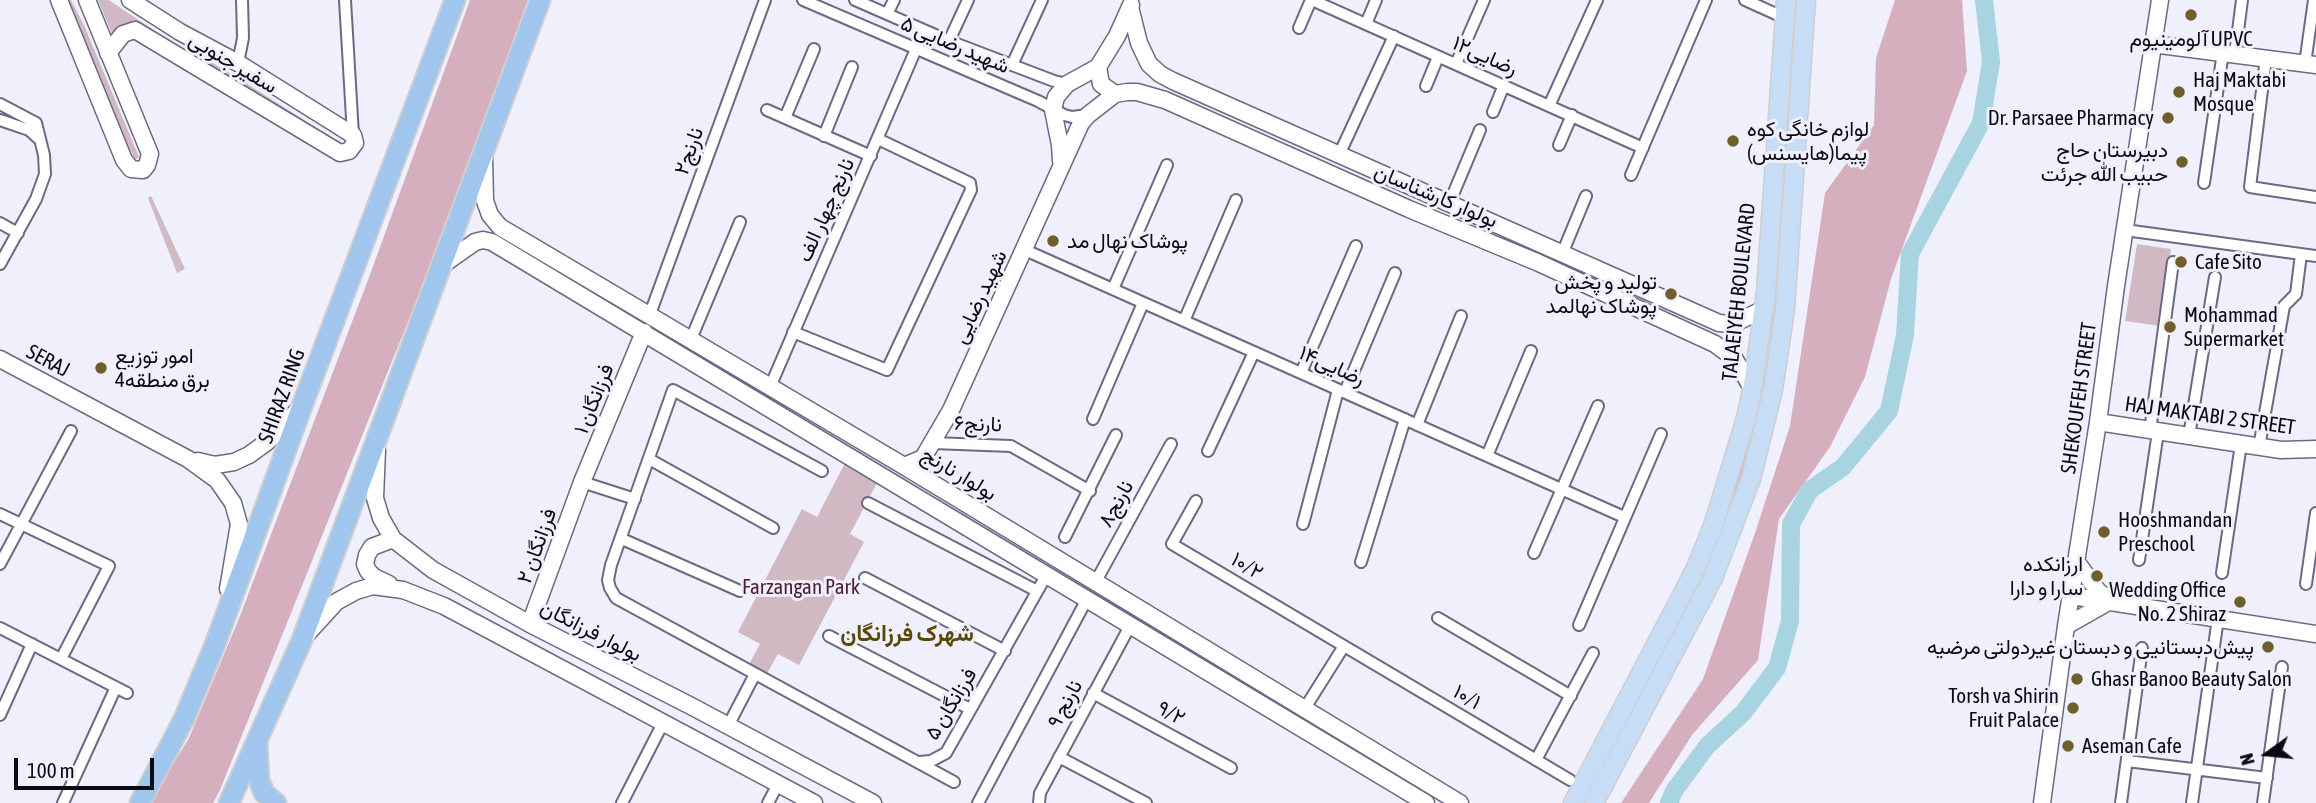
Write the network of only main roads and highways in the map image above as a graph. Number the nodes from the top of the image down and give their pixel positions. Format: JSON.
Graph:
{"nodes":[{"id":1,"x":455,"y":0,"type":"edge"},
{"id":2,"x":540,"y":0,"type":"edge"},
{"id":3,"x":1806,"y":0,"type":"edge"},
{"id":4,"x":1786,"y":9,"type":"edge"},
{"id":5,"x":1660,"y":639,"type":"junction"},
{"id":6,"x":1677,"y":649,"type":"junction"},
{"id":7,"x":257,"y":741,"type":"junction"},
{"id":8,"x":140,"y":803,"type":"edge"},
{"id":9,"x":229,"y":803,"type":"edge"},
{"id":10,"x":276,"y":803,"type":"edge"},
{"id":11,"x":1573,"y":803,"type":"edge"},
{"id":12,"x":1594,"y":803,"type":"edge"}],
"edges":[{"from":1,"to":8,"type":"highway","name":"SHIRAZ RING"},
{"from":2,"to":7,"type":"highway"},
{"from":3,"to":6,"type":"main road","name":"TALAEIYEH BOULEVARD"},
{"from":4,"to":5,"type":"main road","name":"TALAEIYEH BOULEVARD"},
{"from":5,"to":6,"type":"main road"},
{"from":5,"to":11,"type":"main road","name":"TALAEIYEH BOULEVARD"},
{"from":6,"to":12,"type":"main road","name":"TALAEIYEH BOULEVARD"},
{"from":7,"to":9,"type":"highway"},
{"from":7,"to":10,"type":"highway"}]}
